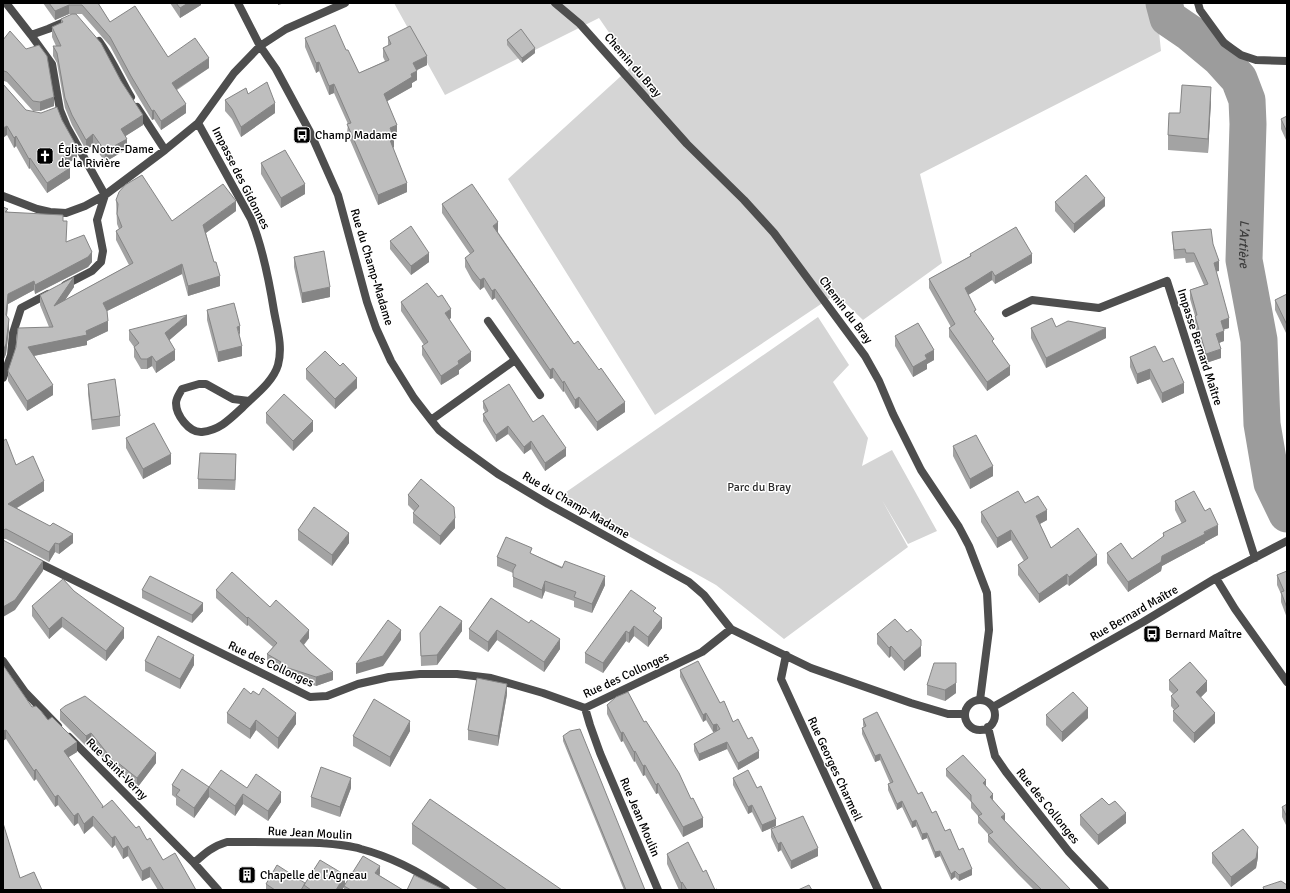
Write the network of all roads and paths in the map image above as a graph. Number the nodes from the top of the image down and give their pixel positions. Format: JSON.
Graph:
{"nodes":[{"id":1,"x":6,"y":3,"type":"edge"},
{"id":2,"x":238,"y":3,"type":"edge"},
{"id":3,"x":345,"y":3,"type":"edge"},
{"id":4,"x":555,"y":3,"type":"edge"},
{"id":5,"x":1198,"y":3,"type":"edge"},
{"id":6,"x":71,"y":19,"type":"edge"},
{"id":7,"x":31,"y":34,"type":"junction"},
{"id":8,"x":94,"y":35,"type":"edge"},
{"id":9,"x":260,"y":46,"type":"junction"},
{"id":10,"x":1287,"y":61,"type":"edge"},
{"id":11,"x":198,"y":123,"type":"junction"},
{"id":12,"x":165,"y":150,"type":"junction"},
{"id":13,"x":105,"y":195,"type":"junction"},
{"id":14,"x":3,"y":196,"type":"edge"},
{"id":15,"x":1006,"y":313,"type":"dead end"},
{"id":16,"x":488,"y":321,"type":"dead end"},
{"id":17,"x":515,"y":360,"type":"junction"},
{"id":18,"x":3,"y":378,"type":"edge"},
{"id":19,"x":540,"y":395,"type":"dead end"},
{"id":20,"x":249,"y":401,"type":"junction"},
{"id":21,"x":431,"y":420,"type":"junction"},
{"id":22,"x":1287,"y":541,"type":"edge"},
{"id":23,"x":26,"y":557,"type":"edge"},
{"id":24,"x":1255,"y":558,"type":"junction"},
{"id":25,"x":1216,"y":578,"type":"junction"},
{"id":26,"x":731,"y":629,"type":"junction"},
{"id":27,"x":786,"y":655,"type":"junction"},
{"id":28,"x":3,"y":661,"type":"edge"},
{"id":29,"x":1287,"y":682,"type":"edge"},
{"id":30,"x":980,"y":700,"type":"junction"},
{"id":31,"x":993,"y":707,"type":"junction"},
{"id":32,"x":585,"y":708,"type":"junction"},
{"id":33,"x":964,"y":714,"type":"junction"},
{"id":34,"x":988,"y":727,"type":"junction"},
{"id":35,"x":194,"y":863,"type":"junction"},
{"id":36,"x":218,"y":890,"type":"edge"},
{"id":37,"x":446,"y":890,"type":"edge"},
{"id":38,"x":658,"y":890,"type":"edge"},
{"id":39,"x":878,"y":890,"type":"edge"},
{"id":40,"x":1105,"y":890,"type":"edge"}],
"edges":[{"from":1,"to":7,"type":"street"},
{"from":2,"to":9,"type":"street","name":"Rue du Champ-Madame"},
{"from":3,"to":9,"type":"street"},
{"from":4,"to":30,"type":"street","name":"Chemin du Bray"},
{"from":5,"to":10,"type":"street"},
{"from":6,"to":7,"type":"street"},
{"from":7,"to":13,"type":"street"},
{"from":8,"to":12,"type":"street"},
{"from":9,"to":11,"type":"street"},
{"from":9,"to":21,"type":"street","name":"Rue du Champ-Madame"},
{"from":11,"to":12,"type":"street"},
{"from":11,"to":20,"type":"street","name":"Impasse des Gidonnes"},
{"from":12,"to":13,"type":"street"},
{"from":13,"to":14,"type":"street"},
{"from":13,"to":18,"type":"street"},
{"from":15,"to":24,"type":"street","name":"Impasse Bernard Maître"},
{"from":16,"to":17,"type":"street"},
{"from":17,"to":19,"type":"street"},
{"from":17,"to":21,"type":"street"},
{"from":20,"to":20,"type":"street","name":"Impasse des Gidonnes"},
{"from":21,"to":26,"type":"street","name":"Rue du Champ-Madame"},
{"from":22,"to":24,"type":"street","name":"Rue Bernard Maître"},
{"from":23,"to":32,"type":"street","name":"Rue des Collonges"},
{"from":24,"to":25,"type":"street","name":"Rue Bernard Maître"},
{"from":25,"to":29,"type":"street"},
{"from":25,"to":31,"type":"street","name":"Rue Bernard Maître"},
{"from":26,"to":27,"type":"street"},
{"from":26,"to":32,"type":"street","name":"Rue des Collonges"},
{"from":27,"to":33,"type":"street"},
{"from":27,"to":39,"type":"street","name":"Rue Georges Charmeil"},
{"from":28,"to":35,"type":"street","name":"Rue Saint-Verny"},
{"from":30,"to":31,"type":"street"},
{"from":30,"to":33,"type":"street"},
{"from":31,"to":34,"type":"street"},
{"from":32,"to":38,"type":"street","name":"Rue Jean Moulin"},
{"from":33,"to":34,"type":"street"},
{"from":34,"to":40,"type":"street","name":"Rue des Collonges"},
{"from":35,"to":36,"type":"street","name":"Rue Saint-Verny"},
{"from":35,"to":37,"type":"street","name":"Rue Jean Moulin"}]}
